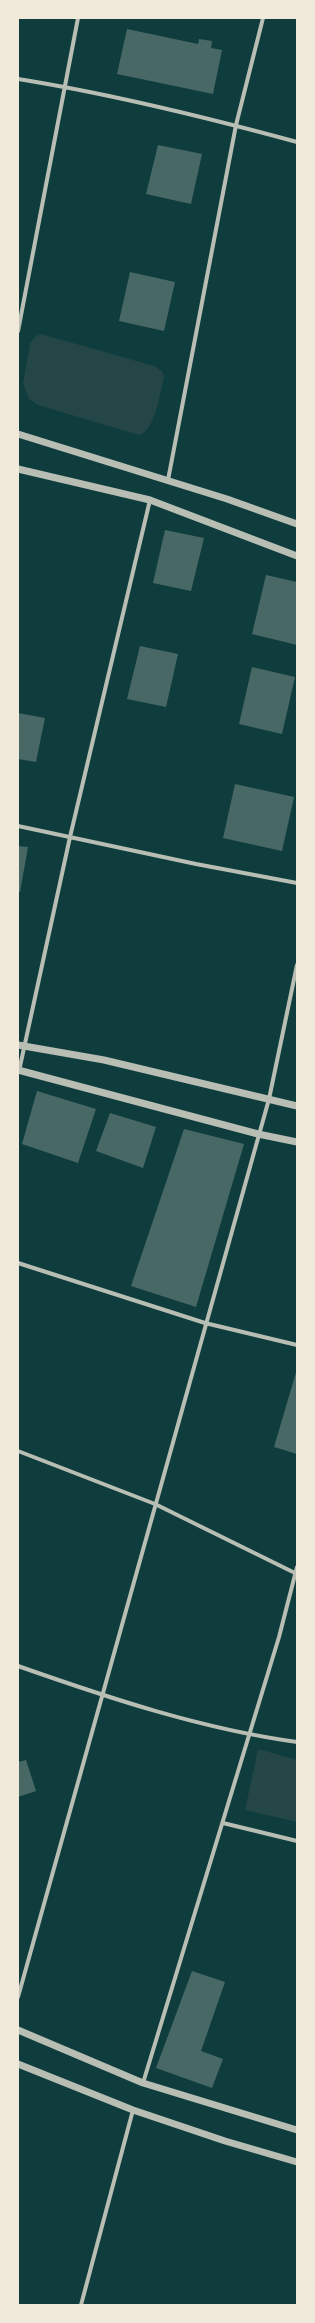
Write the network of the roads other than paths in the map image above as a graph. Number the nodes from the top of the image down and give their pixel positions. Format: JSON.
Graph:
{"nodes":[{"id":1,"x":78,"y":18,"type":"edge"},
{"id":2,"x":263,"y":18,"type":"edge"},
{"id":3,"x":18,"y":79,"type":"edge"},
{"id":4,"x":65,"y":87,"type":"junction"},
{"id":5,"x":236,"y":125,"type":"junction"},
{"id":6,"x":297,"y":142,"type":"edge"},
{"id":7,"x":18,"y":331,"type":"edge"},
{"id":8,"x":18,"y":434,"type":"edge"},
{"id":9,"x":18,"y":469,"type":"edge"},
{"id":10,"x":168,"y":480,"type":"junction"},
{"id":11,"x":150,"y":500,"type":"junction"},
{"id":12,"x":297,"y":524,"type":"edge"},
{"id":13,"x":297,"y":556,"type":"edge"},
{"id":14,"x":18,"y":826,"type":"edge"},
{"id":15,"x":70,"y":837,"type":"junction"},
{"id":16,"x":297,"y":882,"type":"edge"},
{"id":17,"x":297,"y":965,"type":"edge"},
{"id":18,"x":21,"y":1046,"type":"edge"},
{"id":19,"x":18,"y":1072,"type":"edge"},
{"id":20,"x":269,"y":1098,"type":"junction"},
{"id":21,"x":297,"y":1106,"type":"edge"},
{"id":22,"x":258,"y":1134,"type":"junction"},
{"id":23,"x":297,"y":1142,"type":"edge"},
{"id":24,"x":18,"y":1263,"type":"edge"},
{"id":25,"x":205,"y":1323,"type":"junction"},
{"id":26,"x":297,"y":1345,"type":"edge"},
{"id":27,"x":18,"y":1451,"type":"edge"},
{"id":28,"x":154,"y":1504,"type":"junction"},
{"id":29,"x":297,"y":1567,"type":"edge"},
{"id":30,"x":296,"y":1574,"type":"edge"},
{"id":31,"x":18,"y":1666,"type":"edge"},
{"id":32,"x":101,"y":1695,"type":"junction"},
{"id":33,"x":249,"y":1735,"type":"junction"},
{"id":34,"x":297,"y":1742,"type":"edge"},
{"id":35,"x":223,"y":1823,"type":"junction"},
{"id":36,"x":297,"y":1841,"type":"edge"},
{"id":37,"x":18,"y":1997,"type":"edge"},
{"id":38,"x":18,"y":2030,"type":"edge"},
{"id":39,"x":18,"y":2064,"type":"edge"},
{"id":40,"x":143,"y":2082,"type":"junction"},
{"id":41,"x":133,"y":2110,"type":"junction"},
{"id":42,"x":297,"y":2130,"type":"edge"},
{"id":43,"x":297,"y":2162,"type":"edge"},
{"id":44,"x":81,"y":2305,"type":"edge"}],
"edges":[{"from":1,"to":4,"type":"street"},
{"from":2,"to":5,"type":"street"},
{"from":3,"to":4,"type":"street"},
{"from":4,"to":5,"type":"street"},
{"from":4,"to":7,"type":"street"},
{"from":5,"to":6,"type":"street"},
{"from":5,"to":10,"type":"street"},
{"from":8,"to":10,"type":"street"},
{"from":9,"to":11,"type":"street"},
{"from":10,"to":12,"type":"street"},
{"from":11,"to":13,"type":"street"},
{"from":11,"to":15,"type":"street"},
{"from":14,"to":15,"type":"street"},
{"from":15,"to":16,"type":"street"},
{"from":15,"to":18,"type":"street"},
{"from":17,"to":20,"type":"street"},
{"from":18,"to":19,"type":"street"},
{"from":18,"to":20,"type":"street"},
{"from":19,"to":22,"type":"street"},
{"from":20,"to":21,"type":"street"},
{"from":20,"to":22,"type":"street"},
{"from":22,"to":23,"type":"street"},
{"from":22,"to":25,"type":"street"},
{"from":24,"to":25,"type":"street"},
{"from":25,"to":26,"type":"street"},
{"from":25,"to":28,"type":"street"},
{"from":27,"to":28,"type":"street"},
{"from":28,"to":30,"type":"street"},
{"from":28,"to":32,"type":"street"},
{"from":29,"to":30,"type":"street"},
{"from":30,"to":33,"type":"street"},
{"from":31,"to":32,"type":"street"},
{"from":32,"to":33,"type":"street"},
{"from":32,"to":37,"type":"street"},
{"from":33,"to":34,"type":"street"},
{"from":33,"to":35,"type":"street"},
{"from":35,"to":36,"type":"street"},
{"from":35,"to":40,"type":"street"},
{"from":38,"to":40,"type":"street"},
{"from":39,"to":41,"type":"street"},
{"from":40,"to":42,"type":"street"},
{"from":41,"to":43,"type":"street"},
{"from":41,"to":44,"type":"street"}]}
